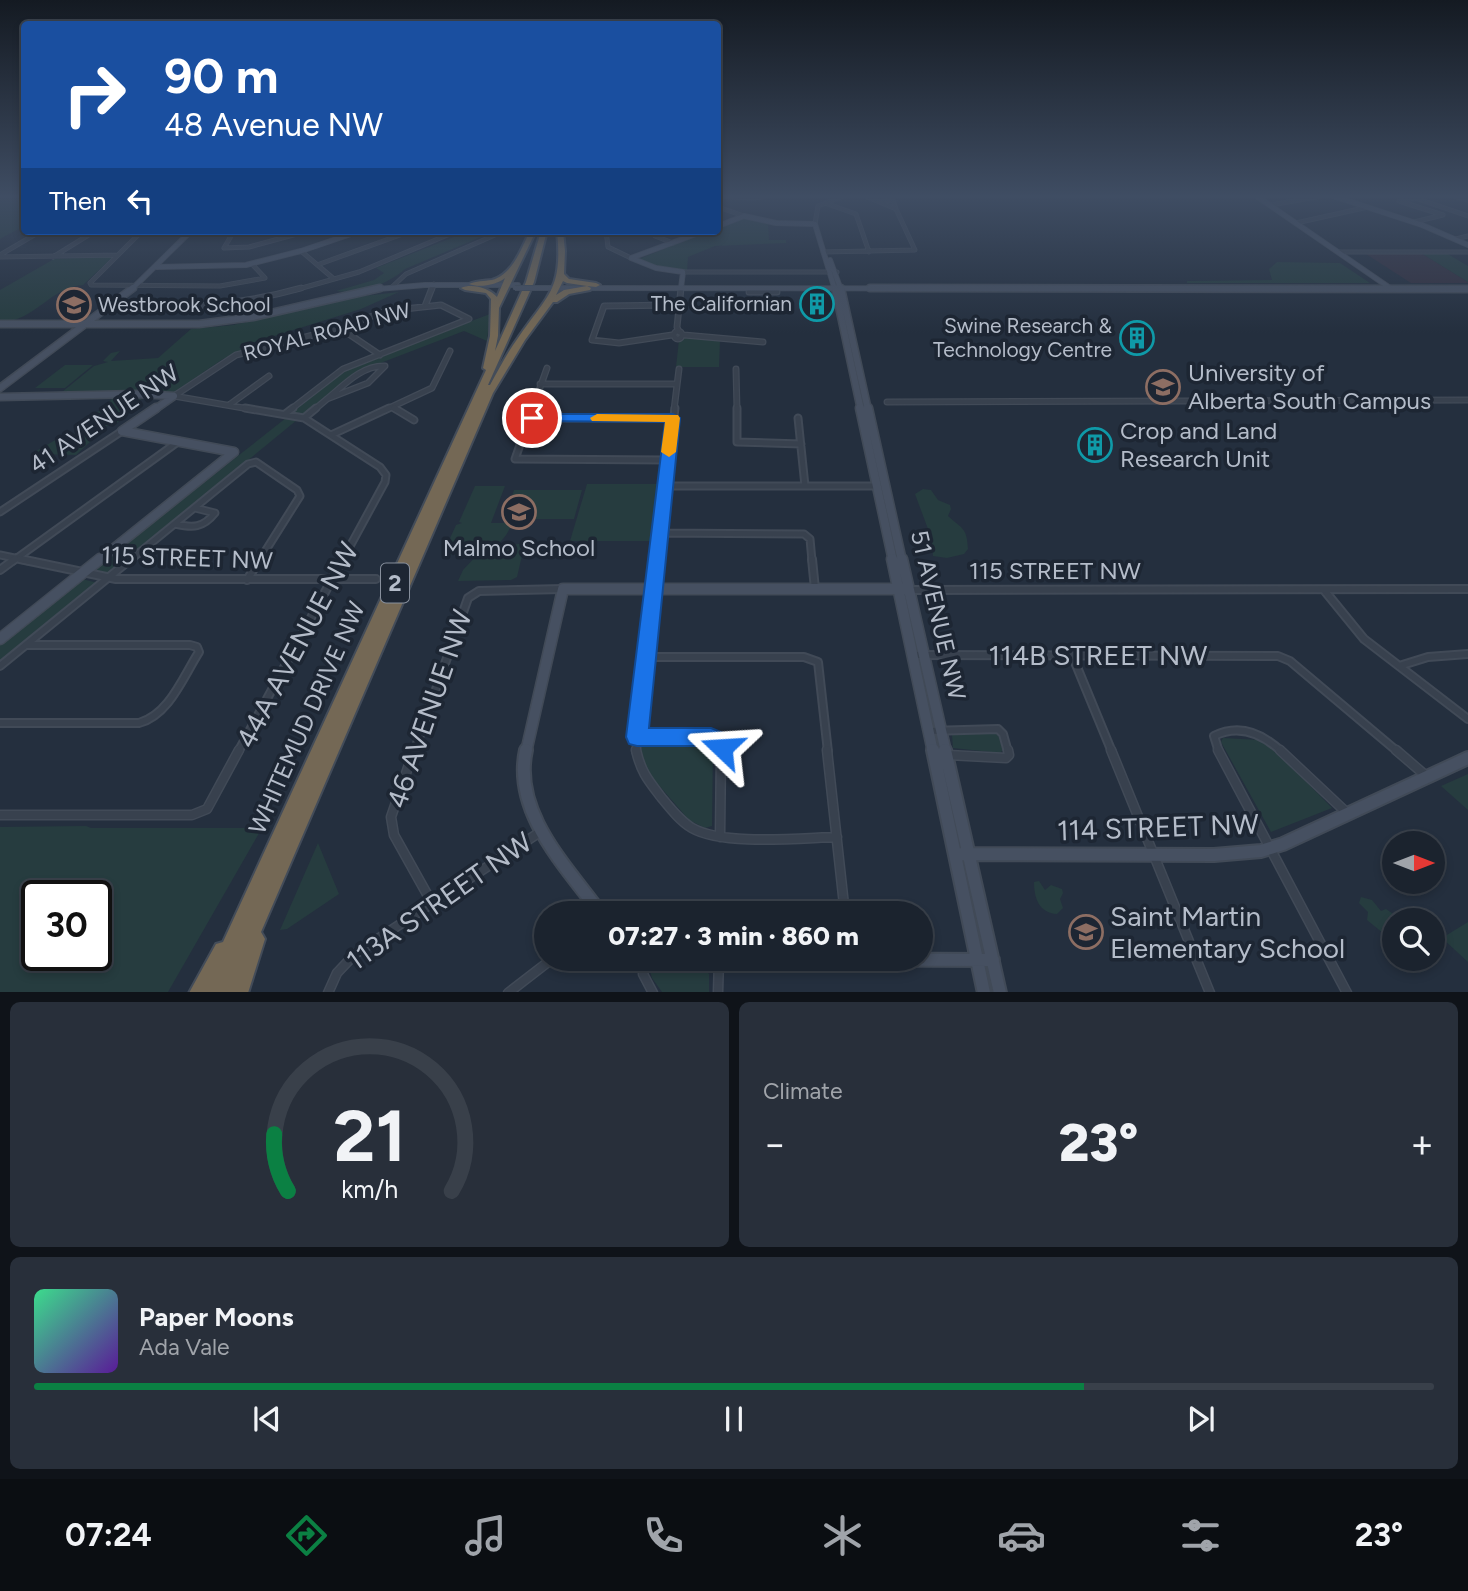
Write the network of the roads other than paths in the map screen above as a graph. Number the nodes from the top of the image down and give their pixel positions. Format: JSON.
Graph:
{"nodes":[{"id":1,"x":24,"y":241,"type":"edge"},
{"id":2,"x":78,"y":241,"type":"edge"},
{"id":3,"x":132,"y":241,"type":"edge"},
{"id":4,"x":181,"y":241,"type":"edge"},
{"id":5,"x":229,"y":241,"type":"edge"},
{"id":6,"x":272,"y":241,"type":"edge"},
{"id":7,"x":330,"y":241,"type":"edge"},
{"id":8,"x":383,"y":241,"type":"edge"},
{"id":9,"x":434,"y":241,"type":"edge"},
{"id":10,"x":480,"y":241,"type":"edge"},
{"id":11,"x":528,"y":241,"type":"edge"},
{"id":12,"x":541,"y":241,"type":"edge"},
{"id":13,"x":547,"y":241,"type":"edge"},
{"id":14,"x":561,"y":241,"type":"edge"},
{"id":15,"x":606,"y":241,"type":"edge"},
{"id":16,"x":669,"y":241,"type":"edge"},
{"id":17,"x":677,"y":241,"type":"edge"},
{"id":18,"x":820,"y":241,"type":"edge"},
{"id":19,"x":865,"y":241,"type":"edge"},
{"id":20,"x":910,"y":241,"type":"edge"},
{"id":21,"x":1322,"y":241,"type":"edge"},
{"id":22,"x":673,"y":243,"type":"junction"},
{"id":23,"x":301,"y":251,"type":"junction"},
{"id":24,"x":823,"y":252,"type":"junction"},
{"id":25,"x":869,"y":252,"type":"junction"},
{"id":26,"x":1338,"y":252,"type":"junction"},
{"id":27,"x":1468,"y":252,"type":"edge"},
{"id":28,"x":118,"y":255,"type":"junction"},
{"id":29,"x":0,"y":256,"type":"edge"},
{"id":30,"x":52,"y":257,"type":"junction"},
{"id":31,"x":631,"y":258,"type":"junction"},
{"id":32,"x":517,"y":262,"type":"junction"},
{"id":33,"x":252,"y":264,"type":"junction"},
{"id":34,"x":317,"y":265,"type":"junction"},
{"id":35,"x":157,"y":267,"type":"junction"},
{"id":36,"x":683,"y":272,"type":"junction"},
{"id":37,"x":833,"y":273,"type":"junction"},
{"id":38,"x":334,"y":279,"type":"junction"},
{"id":39,"x":473,"y":284,"type":"junction"},
{"id":40,"x":555,"y":284,"type":"junction"},
{"id":41,"x":596,"y":285,"type":"joint"},
{"id":42,"x":136,"y":286,"type":"junction"},
{"id":43,"x":433,"y":286,"type":"junction"},
{"id":44,"x":505,"y":286,"type":"junction"},
{"id":45,"x":681,"y":287,"type":"junction"},
{"id":46,"x":1388,"y":287,"type":"junction"},
{"id":47,"x":1468,"y":287,"type":"edge"},
{"id":48,"x":391,"y":288,"type":"junction"},
{"id":49,"x":465,"y":288,"type":"junction"},
{"id":50,"x":587,"y":288,"type":"junction"},
{"id":51,"x":858,"y":288,"type":"junction"},
{"id":52,"x":839,"y":291,"type":"junction"},
{"id":53,"x":749,"y":292,"type":"dead end"},
{"id":54,"x":777,"y":292,"type":"dead end"},
{"id":55,"x":549,"y":304,"type":"junction"},
{"id":56,"x":679,"y":305,"type":"junction"},
{"id":57,"x":425,"y":306,"type":"junction"},
{"id":58,"x":604,"y":306,"type":"joint"},
{"id":59,"x":109,"y":308,"type":"junction"},
{"id":60,"x":496,"y":313,"type":"junction"},
{"id":61,"x":0,"y":326,"type":"edge"},
{"id":62,"x":85,"y":326,"type":"junction"},
{"id":63,"x":69,"y":327,"type":"junction"},
{"id":64,"x":102,"y":328,"type":"junction"},
{"id":65,"x":340,"y":328,"type":"junction"},
{"id":66,"x":681,"y":333,"type":"junction"},
{"id":67,"x":78,"y":335,"type":"junction"},
{"id":68,"x":69,"y":337,"type":"junction"},
{"id":69,"x":593,"y":342,"type":"joint"},
{"id":70,"x":763,"y":342,"type":"dead end"},
{"id":71,"x":450,"y":352,"type":"dead end"},
{"id":72,"x":380,"y":355,"type":"junction"},
{"id":73,"x":229,"y":359,"type":"joint"},
{"id":74,"x":547,"y":368,"type":"dead end"},
{"id":75,"x":678,"y":369,"type":"dead end"},
{"id":76,"x":736,"y":369,"type":"dead end"},
{"id":77,"x":270,"y":376,"type":"dead end"},
{"id":78,"x":540,"y":384,"type":"junction"},
{"id":79,"x":677,"y":384,"type":"junction"},
{"id":80,"x":0,"y":393,"type":"edge"},
{"id":81,"x":484,"y":394,"type":"junction"},
{"id":82,"x":174,"y":396,"type":"junction"},
{"id":83,"x":327,"y":399,"type":"junction"},
{"id":84,"x":1468,"y":400,"type":"edge"},
{"id":85,"x":1058,"y":401,"type":"joint"},
{"id":86,"x":887,"y":402,"type":"dead end"},
{"id":87,"x":229,"y":405,"type":"junction"},
{"id":88,"x":392,"y":407,"type":"junction"},
{"id":89,"x":285,"y":414,"type":"junction"},
{"id":90,"x":304,"y":418,"type":"junction"},
{"id":91,"x":527,"y":418,"type":"junction"},
{"id":92,"x":673,"y":418,"type":"junction"},
{"id":93,"x":798,"y":418,"type":"dead end"},
{"id":94,"x":414,"y":420,"type":"dead end"},
{"id":95,"x":122,"y":431,"type":"junction"},
{"id":96,"x":331,"y":435,"type":"junction"},
{"id":97,"x":179,"y":441,"type":"junction"},
{"id":98,"x":801,"y":444,"type":"junction"},
{"id":99,"x":668,"y":460,"type":"junction"},
{"id":100,"x":665,"y":486,"type":"junction"},
{"id":101,"x":805,"y":486,"type":"junction"},
{"id":102,"x":880,"y":486,"type":"junction"},
{"id":103,"x":195,"y":508,"type":"junction"},
{"id":104,"x":0,"y":512,"type":"edge"},
{"id":105,"x":175,"y":524,"type":"junction"},
{"id":106,"x":660,"y":533,"type":"junction"},
{"id":107,"x":0,"y":555,"type":"edge"},
{"id":108,"x":16,"y":558,"type":"junction"},
{"id":109,"x":0,"y":570,"type":"edge"},
{"id":110,"x":84,"y":573,"type":"junction"},
{"id":111,"x":108,"y":578,"type":"junction"},
{"id":112,"x":333,"y":579,"type":"junction"},
{"id":113,"x":376,"y":579,"type":"dead end"},
{"id":114,"x":247,"y":580,"type":"junction"},
{"id":115,"x":563,"y":589,"type":"junction"},
{"id":116,"x":654,"y":589,"type":"junction"},
{"id":117,"x":815,"y":589,"type":"junction"},
{"id":118,"x":904,"y":589,"type":"junction"},
{"id":119,"x":1468,"y":589,"type":"edge"},
{"id":120,"x":1324,"y":590,"type":"junction"},
{"id":121,"x":475,"y":592,"type":"joint"},
{"id":122,"x":0,"y":639,"type":"edge"},
{"id":123,"x":26,"y":645,"type":"junction"},
{"id":124,"x":1468,"y":654,"type":"edge"},
{"id":125,"x":919,"y":655,"type":"junction"},
{"id":126,"x":1072,"y":655,"type":"junction"},
{"id":127,"x":646,"y":657,"type":"junction"},
{"id":128,"x":816,"y":660,"type":"joint"},
{"id":129,"x":0,"y":666,"type":"edge"},
{"id":130,"x":1399,"y":666,"type":"junction"},
{"id":131,"x":153,"y":719,"type":"joint"},
{"id":132,"x":1468,"y":719,"type":"edge"},
{"id":133,"x":0,"y":723,"type":"edge"},
{"id":134,"x":936,"y":731,"type":"junction"},
{"id":135,"x":1262,"y":735,"type":"joint"},
{"id":136,"x":1214,"y":736,"type":"joint"},
{"id":137,"x":637,"y":737,"type":"junction"},
{"id":138,"x":940,"y":754,"type":"junction"},
{"id":139,"x":1468,"y":758,"type":"edge"},
{"id":140,"x":1427,"y":777,"type":"junction"},
{"id":141,"x":1348,"y":814,"type":"junction"},
{"id":142,"x":0,"y":815,"type":"edge"},
{"id":143,"x":542,"y":830,"type":"junction"},
{"id":144,"x":720,"y":836,"type":"junction"},
{"id":145,"x":837,"y":837,"type":"junction"},
{"id":146,"x":1270,"y":848,"type":"junction"},
{"id":147,"x":962,"y":854,"type":"junction"},
{"id":148,"x":1153,"y":854,"type":"junction"},
{"id":149,"x":266,"y":886,"type":"junction"},
{"id":150,"x":592,"y":901,"type":"edge"},
{"id":151,"x":844,"y":901,"type":"edge"},
{"id":152,"x":432,"y":903,"type":"junction"},
{"id":153,"x":933,"y":960,"type":"edge"},
{"id":154,"x":978,"y":960,"type":"junction"},
{"id":155,"x":993,"y":960,"type":"junction"},
{"id":156,"x":536,"y":971,"type":"edge"},
{"id":157,"x":644,"y":971,"type":"edge"},
{"id":158,"x":719,"y":971,"type":"edge"},
{"id":159,"x":198,"y":992,"type":"edge"},
{"id":160,"x":209,"y":992,"type":"edge"},
{"id":161,"x":225,"y":992,"type":"edge"},
{"id":162,"x":239,"y":992,"type":"edge"},
{"id":163,"x":328,"y":992,"type":"edge"},
{"id":164,"x":508,"y":992,"type":"edge"},
{"id":165,"x":653,"y":992,"type":"edge"},
{"id":166,"x":718,"y":992,"type":"edge"},
{"id":167,"x":985,"y":992,"type":"edge"},
{"id":168,"x":1000,"y":992,"type":"edge"},
{"id":169,"x":1210,"y":992,"type":"edge"},
{"id":170,"x":1347,"y":992,"type":"edge"}],
"edges":[{"from":1,"to":29,"type":"street"},
{"from":2,"to":30,"type":"street"},
{"from":3,"to":28,"type":"street"},
{"from":4,"to":35,"type":"main road"},
{"from":5,"to":6,"type":"street"},
{"from":7,"to":23,"type":"main road"},
{"from":8,"to":34,"type":"street"},
{"from":9,"to":38,"type":"street"},
{"from":10,"to":48,"type":"street"},
{"from":11,"to":32,"type":"highway"},
{"from":12,"to":81,"type":"highway","name":"WHITEMUD DRIVE NW","number":"2"},
{"from":13,"to":81,"type":"highway","name":"WHITEMUD DRIVE NW","number":"2"},
{"from":14,"to":40,"type":"highway"},
{"from":15,"to":31,"type":"street"},
{"from":16,"to":22,"type":"street"},
{"from":17,"to":22,"type":"main road"},
{"from":18,"to":24,"type":"main road"},
{"from":19,"to":25,"type":"street"},
{"from":20,"to":25,"type":"street"},
{"from":21,"to":26,"type":"main road"},
{"from":22,"to":31,"type":"main road"},
{"from":23,"to":33,"type":"main road"},
{"from":23,"to":34,"type":"street"},
{"from":24,"to":25,"type":"street"},
{"from":24,"to":37,"type":"main road"},
{"from":26,"to":27,"type":"street"},
{"from":26,"to":46,"type":"main road"},
{"from":28,"to":30,"type":"street"},
{"from":28,"to":42,"type":"street"},
{"from":29,"to":30,"type":"street"},
{"from":31,"to":36,"type":"main road"},
{"from":32,"to":39,"type":"highway"},
{"from":32,"to":44,"type":"highway"},
{"from":33,"to":35,"type":"main road"},
{"from":33,"to":42,"type":"street"},
{"from":34,"to":38,"type":"street"},
{"from":35,"to":42,"type":"main road"},
{"from":36,"to":37,"type":"street"},
{"from":36,"to":45,"type":"main road"},
{"from":37,"to":52,"type":"main road","name":"51 AVENUE NW"},
{"from":38,"to":59,"type":"street"},
{"from":39,"to":43,"type":"main road"},
{"from":39,"to":44,"type":"main road"},
{"from":40,"to":41,"type":"highway"},
{"from":40,"to":44,"type":"main road","bridge":true},
{"from":40,"to":50,"type":"main road"},
{"from":40,"to":55,"type":"highway"},
{"from":41,"to":45,"type":"main road"},
{"from":42,"to":59,"type":"main road"},
{"from":43,"to":48,"type":"main road"},
{"from":43,"to":49,"type":"main road"},
{"from":43,"to":57,"type":"street","name":"ROYAL ROAD NW"},
{"from":44,"to":49,"type":"main road"},
{"from":44,"to":60,"type":"highway"},
{"from":45,"to":50,"type":"main road"},
{"from":45,"to":52,"type":"main road"},
{"from":45,"to":52,"type":"main road"},
{"from":45,"to":56,"type":"street"},
{"from":46,"to":47,"type":"main road"},
{"from":46,"to":51,"type":"main road"},
{"from":46,"to":52,"type":"main road"},
{"from":48,"to":62,"type":"main road"},
{"from":48,"to":64,"type":"main road"},
{"from":49,"to":60,"type":"highway"},
{"from":50,"to":55,"type":"highway"},
{"from":51,"to":52,"type":"main road"},
{"from":51,"to":52,"type":"main road"},
{"from":52,"to":102,"type":"main road","name":"51 AVENUE NW"},
{"from":53,"to":54,"type":"street"},
{"from":55,"to":81,"type":"highway"},
{"from":56,"to":58,"type":"street"},
{"from":56,"to":66,"type":"street"},
{"from":57,"to":65,"type":"street","name":"ROYAL ROAD NW"},
{"from":57,"to":72,"type":"street","name":"ROYAL ROAD NW"},
{"from":58,"to":69,"type":"street"},
{"from":59,"to":62,"type":"main road"},
{"from":60,"to":81,"type":"highway"},
{"from":61,"to":62,"type":"main road"},
{"from":61,"to":63,"type":"main road"},
{"from":62,"to":63,"type":"main road"},
{"from":62,"to":64,"type":"main road"},
{"from":62,"to":67,"type":"main road"},
{"from":62,"to":68,"type":"main road"},
{"from":63,"to":68,"type":"main road"},
{"from":64,"to":67,"type":"main road"},
{"from":65,"to":72,"type":"street"},
{"from":65,"to":73,"type":"street","name":"ROYAL ROAD NW"},
{"from":66,"to":69,"type":"street"},
{"from":66,"to":70,"type":"street"},
{"from":67,"to":80,"type":"main road"},
{"from":68,"to":80,"type":"main road"},
{"from":71,"to":88,"type":"street"},
{"from":72,"to":89,"type":"street","name":"ROYAL ROAD NW"},
{"from":73,"to":82,"type":"street","name":"41 AVENUE NW"},
{"from":74,"to":78,"type":"street"},
{"from":75,"to":79,"type":"street"},
{"from":76,"to":98,"type":"street"},
{"from":77,"to":87,"type":"street"},
{"from":78,"to":79,"type":"street"},
{"from":78,"to":91,"type":"street"},
{"from":79,"to":92,"type":"street"},
{"from":80,"to":82,"type":"main road"},
{"from":81,"to":149,"type":"highway","name":"WHITEMUD DRIVE NW","number":"2"},
{"from":82,"to":87,"type":"street"},
{"from":82,"to":95,"type":"main road","name":"41 AVENUE NW"},
{"from":83,"to":83,"type":"street"},
{"from":83,"to":90,"type":"street"},
{"from":84,"to":85,"type":"street"},
{"from":85,"to":86,"type":"street"},
{"from":87,"to":89,"type":"street"},
{"from":88,"to":94,"type":"street"},
{"from":88,"to":96,"type":"street"},
{"from":89,"to":90,"type":"street"},
{"from":90,"to":96,"type":"street"},
{"from":91,"to":92,"type":"street"},
{"from":91,"to":99,"type":"street"},
{"from":92,"to":99,"type":"street"},
{"from":93,"to":98,"type":"street"},
{"from":95,"to":97,"type":"main road"},
{"from":95,"to":104,"type":"street","name":"41 AVENUE NW"},
{"from":96,"to":112,"type":"street","name":"44A AVENUE NW"},
{"from":97,"to":108,"type":"street"},
{"from":97,"to":110,"type":"main road"},
{"from":98,"to":101,"type":"street"},
{"from":99,"to":100,"type":"street"},
{"from":100,"to":101,"type":"street"},
{"from":100,"to":106,"type":"street"},
{"from":101,"to":102,"type":"street"},
{"from":102,"to":118,"type":"main road","name":"51 AVENUE NW"},
{"from":103,"to":105,"type":"street"},
{"from":103,"to":105,"type":"street"},
{"from":103,"to":114,"type":"street"},
{"from":105,"to":111,"type":"street"},
{"from":106,"to":116,"type":"street"},
{"from":106,"to":117,"type":"street"},
{"from":107,"to":108,"type":"street","name":"115 STREET NW"},
{"from":108,"to":109,"type":"street"},
{"from":108,"to":110,"type":"street","name":"115 STREET NW"},
{"from":110,"to":111,"type":"street","name":"115 STREET NW"},
{"from":110,"to":122,"type":"main road"},
{"from":111,"to":114,"type":"street","name":"115 STREET NW"},
{"from":111,"to":123,"type":"street"},
{"from":112,"to":113,"type":"street","name":"115 STREET NW"},
{"from":112,"to":114,"type":"street","name":"115 STREET NW"},
{"from":112,"to":142,"type":"street","name":"44A AVENUE NW"},
{"from":115,"to":116,"type":"main road","name":"115 STREET NW"},
{"from":115,"to":121,"type":"street","name":"115 STREET NW"},
{"from":115,"to":143,"type":"main road"},
{"from":116,"to":117,"type":"main road","name":"115 STREET NW"},
{"from":116,"to":127,"type":"street"},
{"from":117,"to":118,"type":"main road","name":"115 STREET NW"},
{"from":118,"to":120,"type":"street","name":"115 STREET NW"},
{"from":118,"to":125,"type":"main road","name":"51 AVENUE NW"},
{"from":119,"to":120,"type":"street","name":"115 STREET NW"},
{"from":120,"to":130,"type":"street"},
{"from":121,"to":152,"type":"street","name":"46 AVENUE NW"},
{"from":123,"to":129,"type":"street"},
{"from":123,"to":131,"type":"street"},
{"from":124,"to":130,"type":"street"},
{"from":125,"to":126,"type":"street","name":"114B STREET NW"},
{"from":125,"to":134,"type":"main road","name":"51 AVENUE NW"},
{"from":126,"to":140,"type":"street","name":"114B STREET NW"},
{"from":126,"to":148,"type":"street"},
{"from":127,"to":128,"type":"street"},
{"from":127,"to":137,"type":"street"},
{"from":128,"to":145,"type":"street"},
{"from":130,"to":132,"type":"street"},
{"from":131,"to":133,"type":"street"},
{"from":134,"to":138,"type":"main road","name":"51 AVENUE NW"},
{"from":134,"to":138,"type":"street"},
{"from":135,"to":136,"type":"street"},
{"from":135,"to":141,"type":"street"},
{"from":136,"to":146,"type":"street"},
{"from":137,"to":144,"type":"street"},
{"from":137,"to":144,"type":"street"},
{"from":138,"to":147,"type":"main road","name":"51 AVENUE NW"},
{"from":139,"to":140,"type":"main road","name":"114 STREET NW"},
{"from":140,"to":141,"type":"main road","name":"114 STREET NW"},
{"from":141,"to":146,"type":"main road","name":"114 STREET NW"},
{"from":143,"to":150,"type":"main road"},
{"from":143,"to":152,"type":"street","name":"113A STREET NW"},
{"from":144,"to":145,"type":"street"},
{"from":145,"to":151,"type":"street"},
{"from":146,"to":148,"type":"main road","name":"114 STREET NW"},
{"from":146,"to":170,"type":"street"},
{"from":147,"to":148,"type":"main road","name":"114 STREET NW"},
{"from":147,"to":154,"type":"main road","name":"51 AVENUE NW"},
{"from":147,"to":155,"type":"main road","name":"51 AVENUE NW"},
{"from":148,"to":169,"type":"street"},
{"from":149,"to":159,"type":"highway"},
{"from":149,"to":160,"type":"highway","name":"WHITEMUD DRIVE NW","number":"2"},
{"from":149,"to":161,"type":"highway","name":"WHITEMUD DRIVE NW","number":"2"},
{"from":149,"to":162,"type":"highway"},
{"from":152,"to":163,"type":"street","name":"113A STREET NW"},
{"from":153,"to":154,"type":"main road"},
{"from":154,"to":155,"type":"main road"},
{"from":154,"to":167,"type":"main road","name":"51 AVENUE NW"},
{"from":155,"to":168,"type":"main road","name":"51 AVENUE NW"},
{"from":156,"to":164,"type":"street"},
{"from":157,"to":165,"type":"street"},
{"from":158,"to":166,"type":"street"}]}
